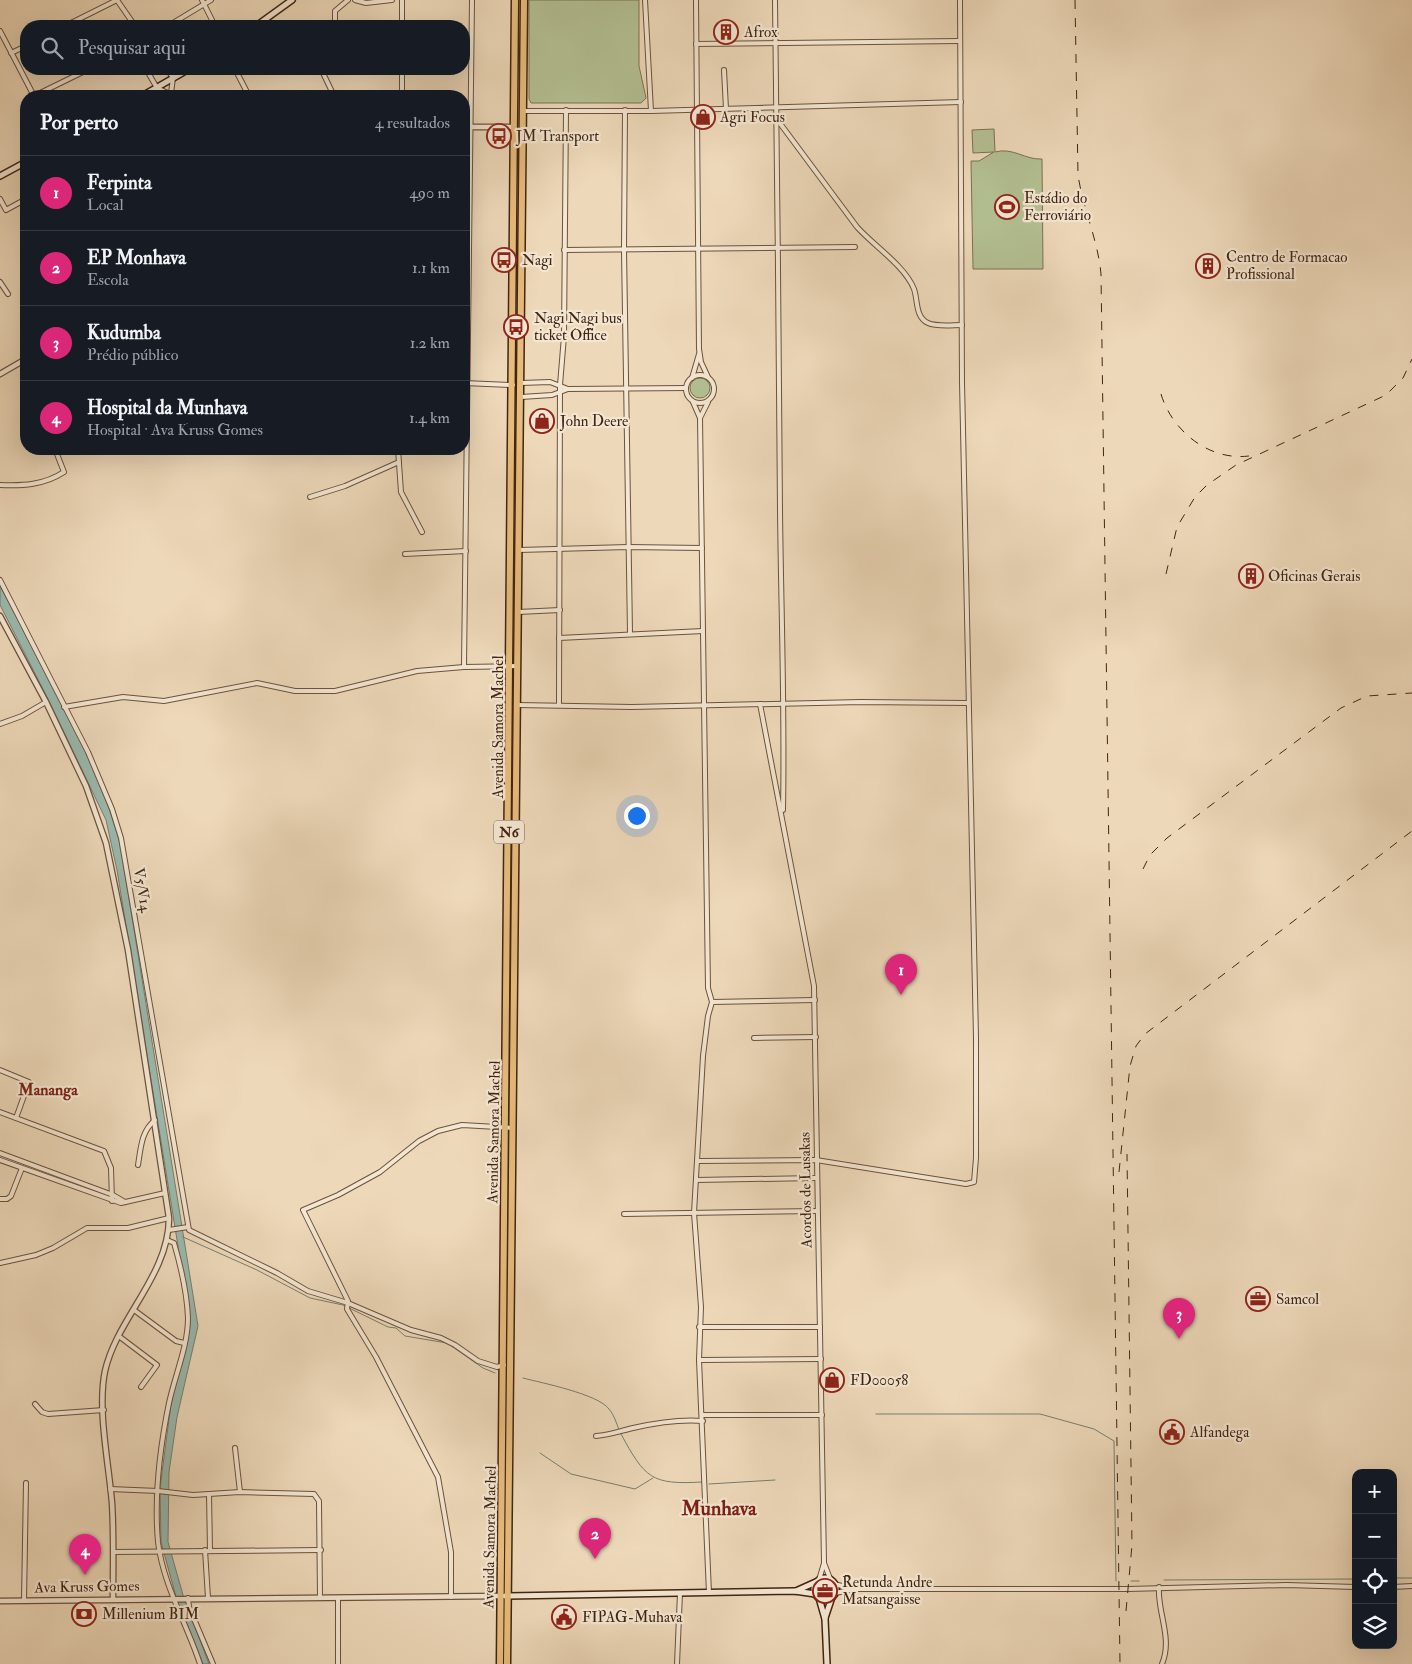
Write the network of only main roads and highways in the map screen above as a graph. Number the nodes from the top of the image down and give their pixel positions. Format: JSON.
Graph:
{"nodes":[{"id":1,"x":292,"y":0,"type":"edge"},
{"id":2,"x":516,"y":0,"type":"edge"},
{"id":3,"x":524,"y":0,"type":"edge"},
{"id":4,"x":264,"y":20,"type":"edge"},
{"id":5,"x":178,"y":75,"type":"edge"},
{"id":6,"x":514,"y":85,"type":"junction"},
{"id":7,"x":524,"y":85,"type":"junction"},
{"id":8,"x":153,"y":90,"type":"edge"},
{"id":9,"x":20,"y":165,"type":"edge"},
{"id":10,"x":0,"y":176,"type":"edge"},
{"id":11,"x":513,"y":360,"type":"junction"},
{"id":12,"x":521,"y":360,"type":"junction"},
{"id":13,"x":514,"y":666,"type":"junction"},
{"id":14,"x":510,"y":1127,"type":"junction"},
{"id":15,"x":818,"y":1581,"type":"junction"},
{"id":16,"x":795,"y":1591,"type":"junction"},
{"id":17,"x":815,"y":1594,"type":"junction"},
{"id":18,"x":833,"y":1595,"type":"junction"},
{"id":19,"x":500,"y":1596,"type":"junction"},
{"id":20,"x":509,"y":1596,"type":"junction"},
{"id":21,"x":819,"y":1598,"type":"junction"},
{"id":22,"x":825,"y":1618,"type":"junction"},
{"id":23,"x":500,"y":1664,"type":"edge"},
{"id":24,"x":507,"y":1664,"type":"edge"},
{"id":25,"x":827,"y":1664,"type":"edge"}],
"edges":[{"from":1,"to":4,"type":"main road"},
{"from":2,"to":6,"type":"highway","name":"Avenida Samora Machel","number":"N6"},
{"from":3,"to":7,"type":"highway","name":"Avenida Samora Machel","number":"N6"},
{"from":5,"to":8,"type":"main road"},
{"from":6,"to":7,"type":"highway"},
{"from":6,"to":11,"type":"highway","name":"Avenida Samora Machel","number":"N6"},
{"from":7,"to":12,"type":"highway","name":"Avenida Samora Machel","number":"N6"},
{"from":9,"to":10,"type":"main road"},
{"from":11,"to":12,"type":"highway"},
{"from":11,"to":13,"type":"highway","name":"Avenida Samora Machel","number":"N6"},
{"from":12,"to":13,"type":"highway","name":"Avenida Samora Machel","number":"N6"},
{"from":13,"to":14,"type":"highway","name":"Avenida Samora Machel","number":"N6"},
{"from":13,"to":14,"type":"highway","name":"Avenida Samora Machel","number":"N6"},
{"from":14,"to":19,"type":"highway","name":"Avenida Samora Machel","number":"N6"},
{"from":14,"to":20,"type":"highway","name":"Avenida Samora Machel","number":"N6"},
{"from":15,"to":16,"type":"main road"},
{"from":15,"to":17,"type":"main road"},
{"from":15,"to":18,"type":"main road"},
{"from":16,"to":17,"type":"main road"},
{"from":16,"to":20,"type":"main road"},
{"from":17,"to":21,"type":"main road"},
{"from":18,"to":21,"type":"main road"},
{"from":18,"to":22,"type":"main road"},
{"from":19,"to":20,"type":"main road"},
{"from":19,"to":23,"type":"highway","name":"Avenida Samora Machel","number":"N6"},
{"from":20,"to":24,"type":"highway","name":"Avenida Samora Machel","number":"N6"},
{"from":21,"to":22,"type":"main road"},
{"from":22,"to":25,"type":"main road"}]}
